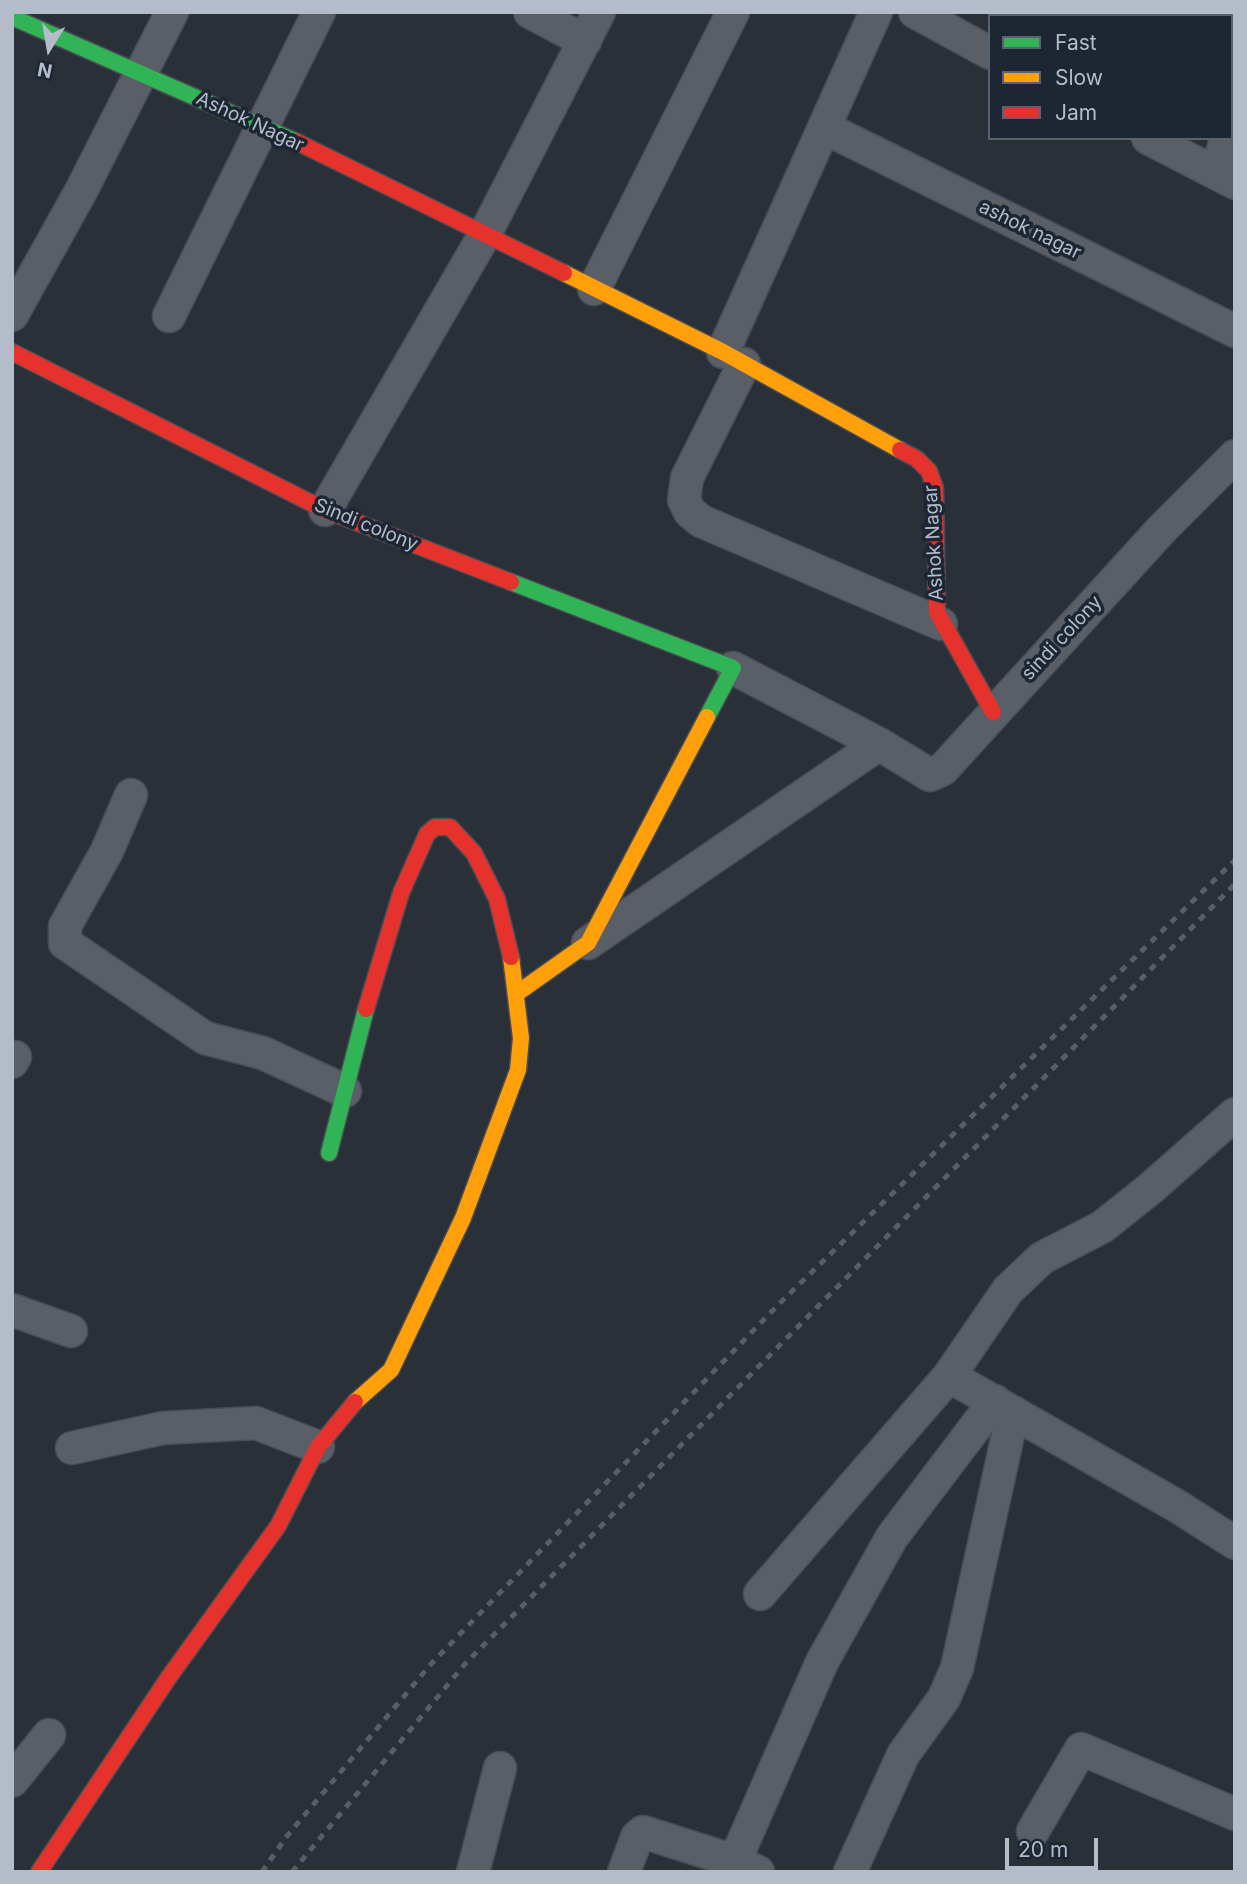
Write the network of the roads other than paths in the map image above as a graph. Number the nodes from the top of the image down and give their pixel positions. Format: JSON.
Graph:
{"nodes":[{"id":1,"x":172,"y":12,"type":"edge"},
{"id":2,"x":318,"y":12,"type":"edge"},
{"id":3,"x":530,"y":12,"type":"edge"},
{"id":4,"x":599,"y":12,"type":"edge"},
{"id":5,"x":733,"y":12,"type":"edge"},
{"id":6,"x":876,"y":12,"type":"edge"},
{"id":7,"x":915,"y":12,"type":"edge"},
{"id":8,"x":12,"y":17,"type":"edge"},
{"id":9,"x":585,"y":41,"type":"junction"},
{"id":10,"x":988,"y":52,"type":"edge"},
{"id":11,"x":141,"y":73,"type":"junction"},
{"id":12,"x":261,"y":125,"type":"junction"},
{"id":13,"x":825,"y":128,"type":"junction"},
{"id":14,"x":1153,"y":140,"type":"edge"},
{"id":15,"x":1226,"y":140,"type":"edge"},
{"id":16,"x":1226,"y":178,"type":"edge"},
{"id":17,"x":485,"y":234,"type":"junction"},
{"id":18,"x":594,"y":289,"type":"junction"},
{"id":19,"x":12,"y":315,"type":"edge"},
{"id":20,"x":169,"y":316,"type":"dead end"},
{"id":21,"x":1235,"y":331,"type":"edge"},
{"id":22,"x":12,"y":352,"type":"edge"},
{"id":23,"x":734,"y":358,"type":"junction"},
{"id":24,"x":1235,"y":456,"type":"edge"},
{"id":25,"x":325,"y":510,"type":"junction"},
{"id":26,"x":941,"y":624,"type":"junction"},
{"id":27,"x":733,"y":668,"type":"junction"},
{"id":28,"x":993,"y":712,"type":"junction"},
{"id":29,"x":879,"y":744,"type":"junction"},
{"id":30,"x":131,"y":795,"type":"dead end"},
{"id":31,"x":578,"y":950,"type":"junction"},
{"id":32,"x":516,"y":994,"type":"junction"},
{"id":33,"x":345,"y":1091,"type":"junction"},
{"id":34,"x":1235,"y":1114,"type":"edge"},
{"id":35,"x":329,"y":1153,"type":"dead end"},
{"id":36,"x":12,"y":1310,"type":"edge"},
{"id":37,"x":71,"y":1331,"type":"dead end"},
{"id":38,"x":959,"y":1362,"type":"junction"},
{"id":39,"x":1004,"y":1407,"type":"junction"},
{"id":40,"x":318,"y":1447,"type":"junction"},
{"id":41,"x":72,"y":1448,"type":"dead end"},
{"id":42,"x":1235,"y":1543,"type":"edge"},
{"id":43,"x":761,"y":1594,"type":"dead end"},
{"id":44,"x":50,"y":1735,"type":"dead end"},
{"id":45,"x":499,"y":1768,"type":"dead end"},
{"id":46,"x":12,"y":1781,"type":"edge"},
{"id":47,"x":1235,"y":1814,"type":"edge"},
{"id":48,"x":1033,"y":1831,"type":"dead end"},
{"id":49,"x":741,"y":1868,"type":"edge"},
{"id":50,"x":479,"y":1870,"type":"edge"},
{"id":51,"x":38,"y":1872,"type":"edge"},
{"id":52,"x":624,"y":1872,"type":"edge"},
{"id":53,"x":850,"y":1872,"type":"edge"}],
"edges":[{"from":1,"to":11,"type":"street"},
{"from":2,"to":12,"type":"street"},
{"from":3,"to":9,"type":"street"},
{"from":4,"to":9,"type":"street"},
{"from":5,"to":18,"type":"street"},
{"from":6,"to":13,"type":"street"},
{"from":7,"to":10,"type":"street"},
{"from":8,"to":11,"type":"street","name":"Ashok Nagar"},
{"from":9,"to":17,"type":"street"},
{"from":11,"to":12,"type":"street","name":"Ashok Nagar"},
{"from":11,"to":19,"type":"street"},
{"from":12,"to":17,"type":"street","name":"Ashok Nagar"},
{"from":12,"to":20,"type":"street"},
{"from":13,"to":21,"type":"street","name":"ashok nagar"},
{"from":13,"to":23,"type":"street"},
{"from":14,"to":16,"type":"street"},
{"from":15,"to":16,"type":"street"},
{"from":17,"to":18,"type":"street","name":"Ashok Nagar"},
{"from":17,"to":25,"type":"street"},
{"from":18,"to":23,"type":"street","name":"Ashok Nagar"},
{"from":22,"to":25,"type":"street","name":"Sindi colony"},
{"from":23,"to":26,"type":"street","name":"Ashok Nagar"},
{"from":23,"to":26,"type":"street"},
{"from":24,"to":28,"type":"street","name":"sindi colony"},
{"from":25,"to":27,"type":"street","name":"Sindi colony"},
{"from":26,"to":28,"type":"street","name":"Ashok Nagar"},
{"from":27,"to":29,"type":"street","name":"Sindi colony"},
{"from":27,"to":31,"type":"street"},
{"from":28,"to":29,"type":"street","name":"sindi colony"},
{"from":29,"to":31,"type":"street"},
{"from":30,"to":33,"type":"street"},
{"from":31,"to":32,"type":"street"},
{"from":32,"to":33,"type":"street"},
{"from":32,"to":40,"type":"street"},
{"from":33,"to":35,"type":"street"},
{"from":34,"to":38,"type":"street"},
{"from":36,"to":37,"type":"street"},
{"from":38,"to":39,"type":"street"},
{"from":38,"to":43,"type":"street"},
{"from":39,"to":42,"type":"street"},
{"from":39,"to":49,"type":"street"},
{"from":39,"to":53,"type":"street"},
{"from":40,"to":41,"type":"street"},
{"from":40,"to":51,"type":"street"},
{"from":44,"to":46,"type":"street"},
{"from":45,"to":50,"type":"street"},
{"from":47,"to":48,"type":"street"},
{"from":49,"to":52,"type":"street"}]}
